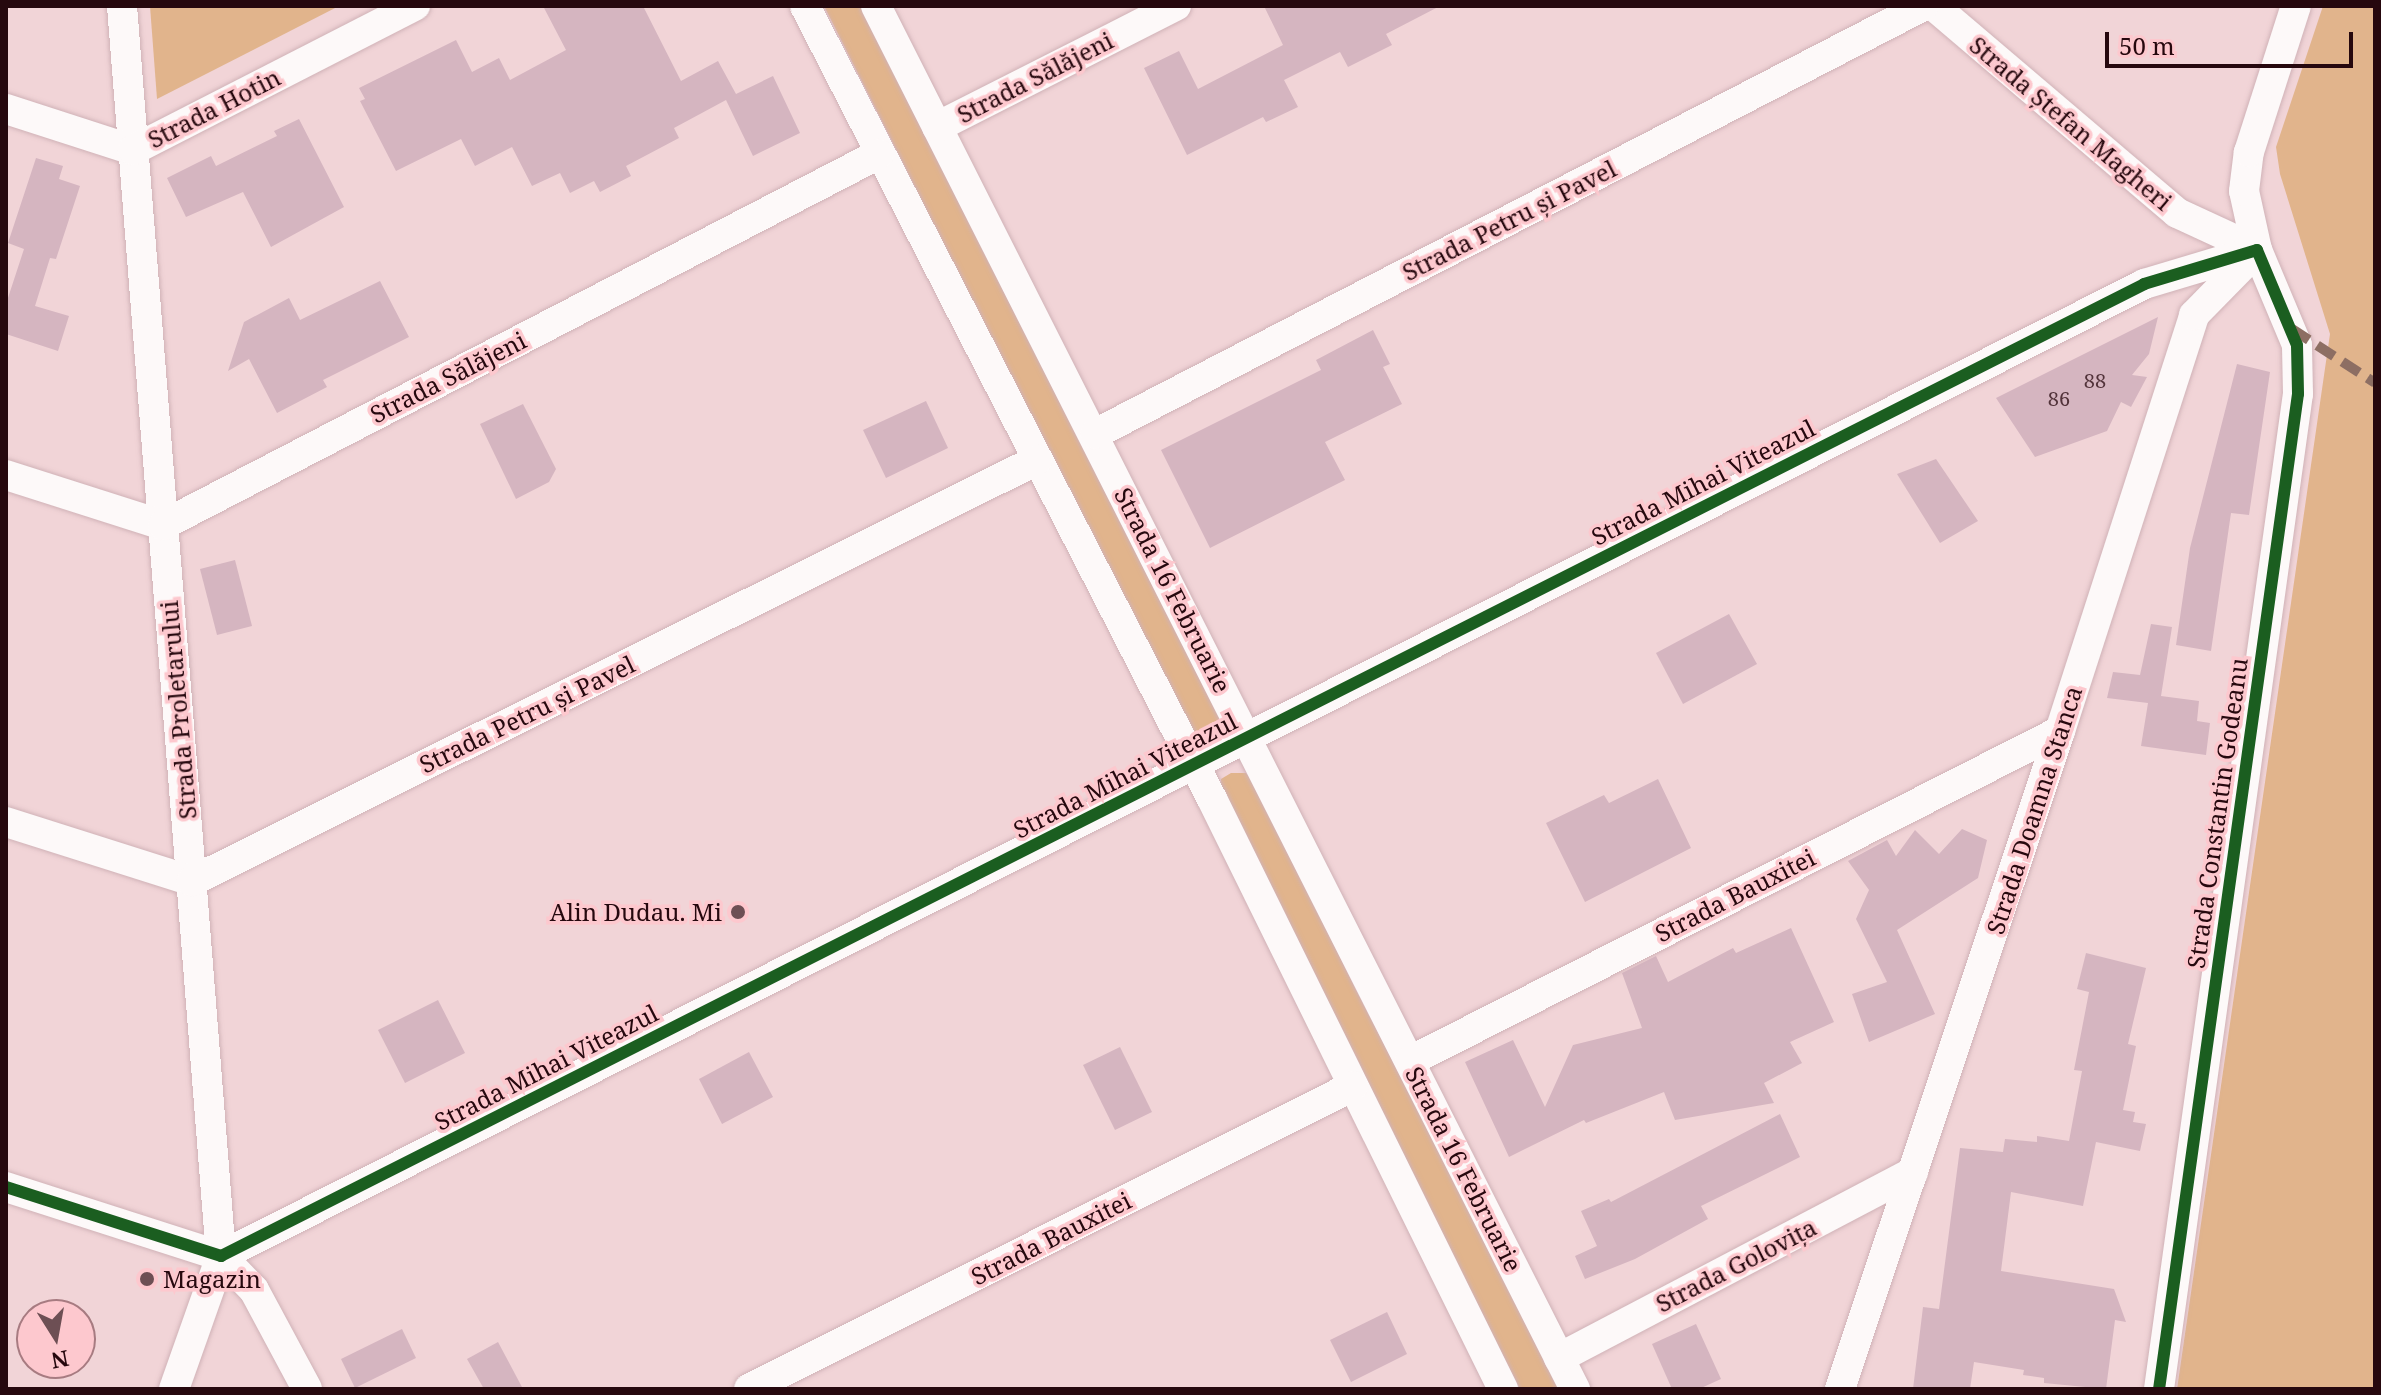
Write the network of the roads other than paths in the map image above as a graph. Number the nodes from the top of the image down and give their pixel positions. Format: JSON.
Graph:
{"nodes":[{"id":1,"x":122,"y":6,"type":"edge"},
{"id":2,"x":415,"y":6,"type":"edge"},
{"id":3,"x":805,"y":6,"type":"edge"},
{"id":4,"x":876,"y":6,"type":"edge"},
{"id":5,"x":1176,"y":6,"type":"edge"},
{"id":6,"x":1923,"y":6,"type":"edge"},
{"id":7,"x":1934,"y":6,"type":"edge"},
{"id":8,"x":2296,"y":6,"type":"edge"},
{"id":9,"x":6,"y":109,"type":"edge"},
{"id":10,"x":937,"y":127,"type":"junction"},
{"id":11,"x":133,"y":150,"type":"junction"},
{"id":12,"x":879,"y":154,"type":"junction"},
{"id":13,"x":2257,"y":250,"type":"junction"},
{"id":14,"x":1095,"y":434,"type":"junction"},
{"id":15,"x":1037,"y":460,"type":"junction"},
{"id":16,"x":6,"y":475,"type":"edge"},
{"id":17,"x":163,"y":525,"type":"junction"},
{"id":18,"x":2060,"y":731,"type":"junction"},
{"id":19,"x":1247,"y":738,"type":"junction"},
{"id":20,"x":1195,"y":764,"type":"junction"},
{"id":21,"x":6,"y":822,"type":"edge"},
{"id":22,"x":192,"y":881,"type":"junction"},
{"id":23,"x":1410,"y":1061,"type":"junction"},
{"id":24,"x":1353,"y":1086,"type":"junction"},
{"id":25,"x":1913,"y":1172,"type":"junction"},
{"id":26,"x":6,"y":1187,"type":"edge"},
{"id":27,"x":221,"y":1256,"type":"junction"},
{"id":28,"x":1559,"y":1358,"type":"junction"},
{"id":29,"x":174,"y":1389,"type":"edge"},
{"id":30,"x":307,"y":1389,"type":"edge"},
{"id":31,"x":749,"y":1389,"type":"edge"},
{"id":32,"x":1503,"y":1389,"type":"edge"},
{"id":33,"x":1575,"y":1389,"type":"edge"},
{"id":34,"x":1840,"y":1389,"type":"edge"},
{"id":35,"x":2159,"y":1389,"type":"edge"}],
"edges":[{"from":1,"to":11,"type":"street","name":"Strada Proletarului"},
{"from":2,"to":11,"type":"street","name":"Strada Hotin"},
{"from":3,"to":12,"type":"street"},
{"from":4,"to":10,"type":"street","name":"Strada 16 Februarie"},
{"from":5,"to":10,"type":"street","name":"Strada Sălăjeni"},
{"from":6,"to":14,"type":"street","name":"Strada Petru și Pavel"},
{"from":7,"to":13,"type":"street","name":"Strada Ștefan Magheri"},
{"from":8,"to":13,"type":"street","name":"Strada Constantin Godeanu"},
{"from":9,"to":11,"type":"street","name":"Strada Hotin"},
{"from":10,"to":14,"type":"street","name":"Strada 16 Februarie"},
{"from":11,"to":17,"type":"street","name":"Strada Proletarului"},
{"from":12,"to":15,"type":"street"},
{"from":12,"to":17,"type":"street","name":"Strada Sălăjeni"},
{"from":13,"to":18,"type":"street","name":"Strada Doamna Stanca"},
{"from":13,"to":19,"type":"street","name":"Strada Mihai Viteazul"},
{"from":13,"to":35,"type":"street","name":"Strada Constantin Godeanu"},
{"from":14,"to":19,"type":"street","name":"Strada 16 Februarie"},
{"from":15,"to":20,"type":"street"},
{"from":15,"to":22,"type":"street","name":"Strada Petru și Pavel"},
{"from":16,"to":17,"type":"street"},
{"from":17,"to":22,"type":"street","name":"Strada Proletarului"},
{"from":18,"to":23,"type":"street","name":"Strada Bauxitei"},
{"from":18,"to":25,"type":"street","name":"Strada Doamna Stanca"},
{"from":19,"to":20,"type":"street","name":"Strada Mihai Viteazul"},
{"from":19,"to":23,"type":"street","name":"Strada 16 Februarie"},
{"from":20,"to":24,"type":"street"},
{"from":20,"to":27,"type":"street","name":"Strada Mihai Viteazul"},
{"from":21,"to":22,"type":"street"},
{"from":22,"to":27,"type":"street","name":"Strada Proletarului"},
{"from":23,"to":28,"type":"street","name":"Strada 16 Februarie"},
{"from":24,"to":31,"type":"street","name":"Strada Bauxitei"},
{"from":24,"to":32,"type":"street"},
{"from":25,"to":28,"type":"street","name":"Strada Golovița"},
{"from":25,"to":34,"type":"street","name":"Strada Doamna Stanca"},
{"from":26,"to":27,"type":"street"},
{"from":27,"to":29,"type":"street"},
{"from":27,"to":30,"type":"street"},
{"from":28,"to":33,"type":"street","name":"Strada 16 Februarie"}]}
